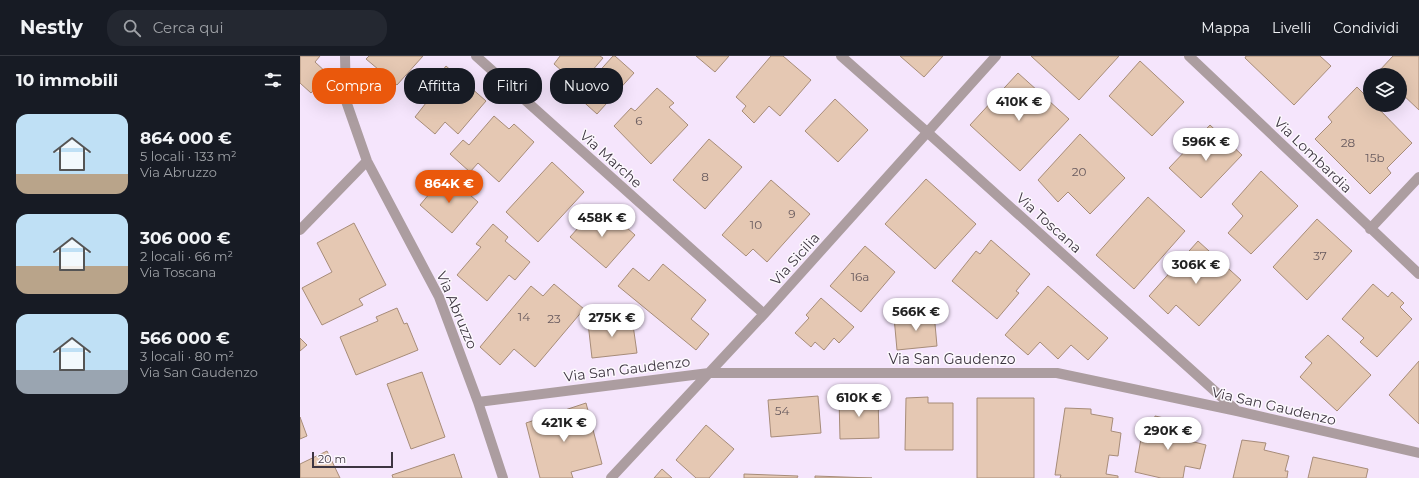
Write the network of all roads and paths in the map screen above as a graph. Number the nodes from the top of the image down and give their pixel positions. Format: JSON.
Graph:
{"nodes":[{"id":1,"x":345,"y":56,"type":"edge"},
{"id":2,"x":476,"y":56,"type":"edge"},
{"id":3,"x":841,"y":56,"type":"edge"},
{"id":4,"x":996,"y":56,"type":"edge"},
{"id":5,"x":1189,"y":56,"type":"edge"},
{"id":6,"x":927,"y":132,"type":"junction"},
{"id":7,"x":366,"y":161,"type":"junction"},
{"id":8,"x":1419,"y":177,"type":"edge"},
{"id":9,"x":1370,"y":229,"type":"junction"},
{"id":10,"x":300,"y":230,"type":"edge"},
{"id":11,"x":1419,"y":274,"type":"edge"},
{"id":12,"x":764,"y":314,"type":"junction"},
{"id":13,"x":709,"y":373,"type":"junction"},
{"id":14,"x":478,"y":402,"type":"junction"},
{"id":15,"x":1237,"y":411,"type":"junction"},
{"id":16,"x":1419,"y":453,"type":"edge"},
{"id":17,"x":503,"y":478,"type":"edge"},
{"id":18,"x":611,"y":478,"type":"edge"}],
"edges":[{"from":1,"to":7,"type":"street","name":"Via Abruzzo"},
{"from":2,"to":12,"type":"street","name":"Via Marche"},
{"from":3,"to":6,"type":"street","name":"Via Toscana"},
{"from":4,"to":6,"type":"street","name":"Via Sicilia"},
{"from":5,"to":9,"type":"street","name":"Via Lombardia"},
{"from":6,"to":12,"type":"street","name":"Via Sicilia"},
{"from":6,"to":15,"type":"street","name":"Via Toscana"},
{"from":7,"to":10,"type":"street"},
{"from":7,"to":14,"type":"street","name":"Via Abruzzo"},
{"from":8,"to":9,"type":"street"},
{"from":9,"to":11,"type":"street","name":"Via Lombardia"},
{"from":12,"to":13,"type":"street","name":"Via Sicilia"},
{"from":13,"to":14,"type":"street","name":"Via San Gaudenzo"},
{"from":13,"to":15,"type":"street","name":"Via San Gaudenzo"},
{"from":13,"to":18,"type":"street","name":"Via Sicilia"},
{"from":14,"to":17,"type":"street","name":"Via Abruzzo"},
{"from":15,"to":16,"type":"street","name":"Via San Gaudenzo"}]}
